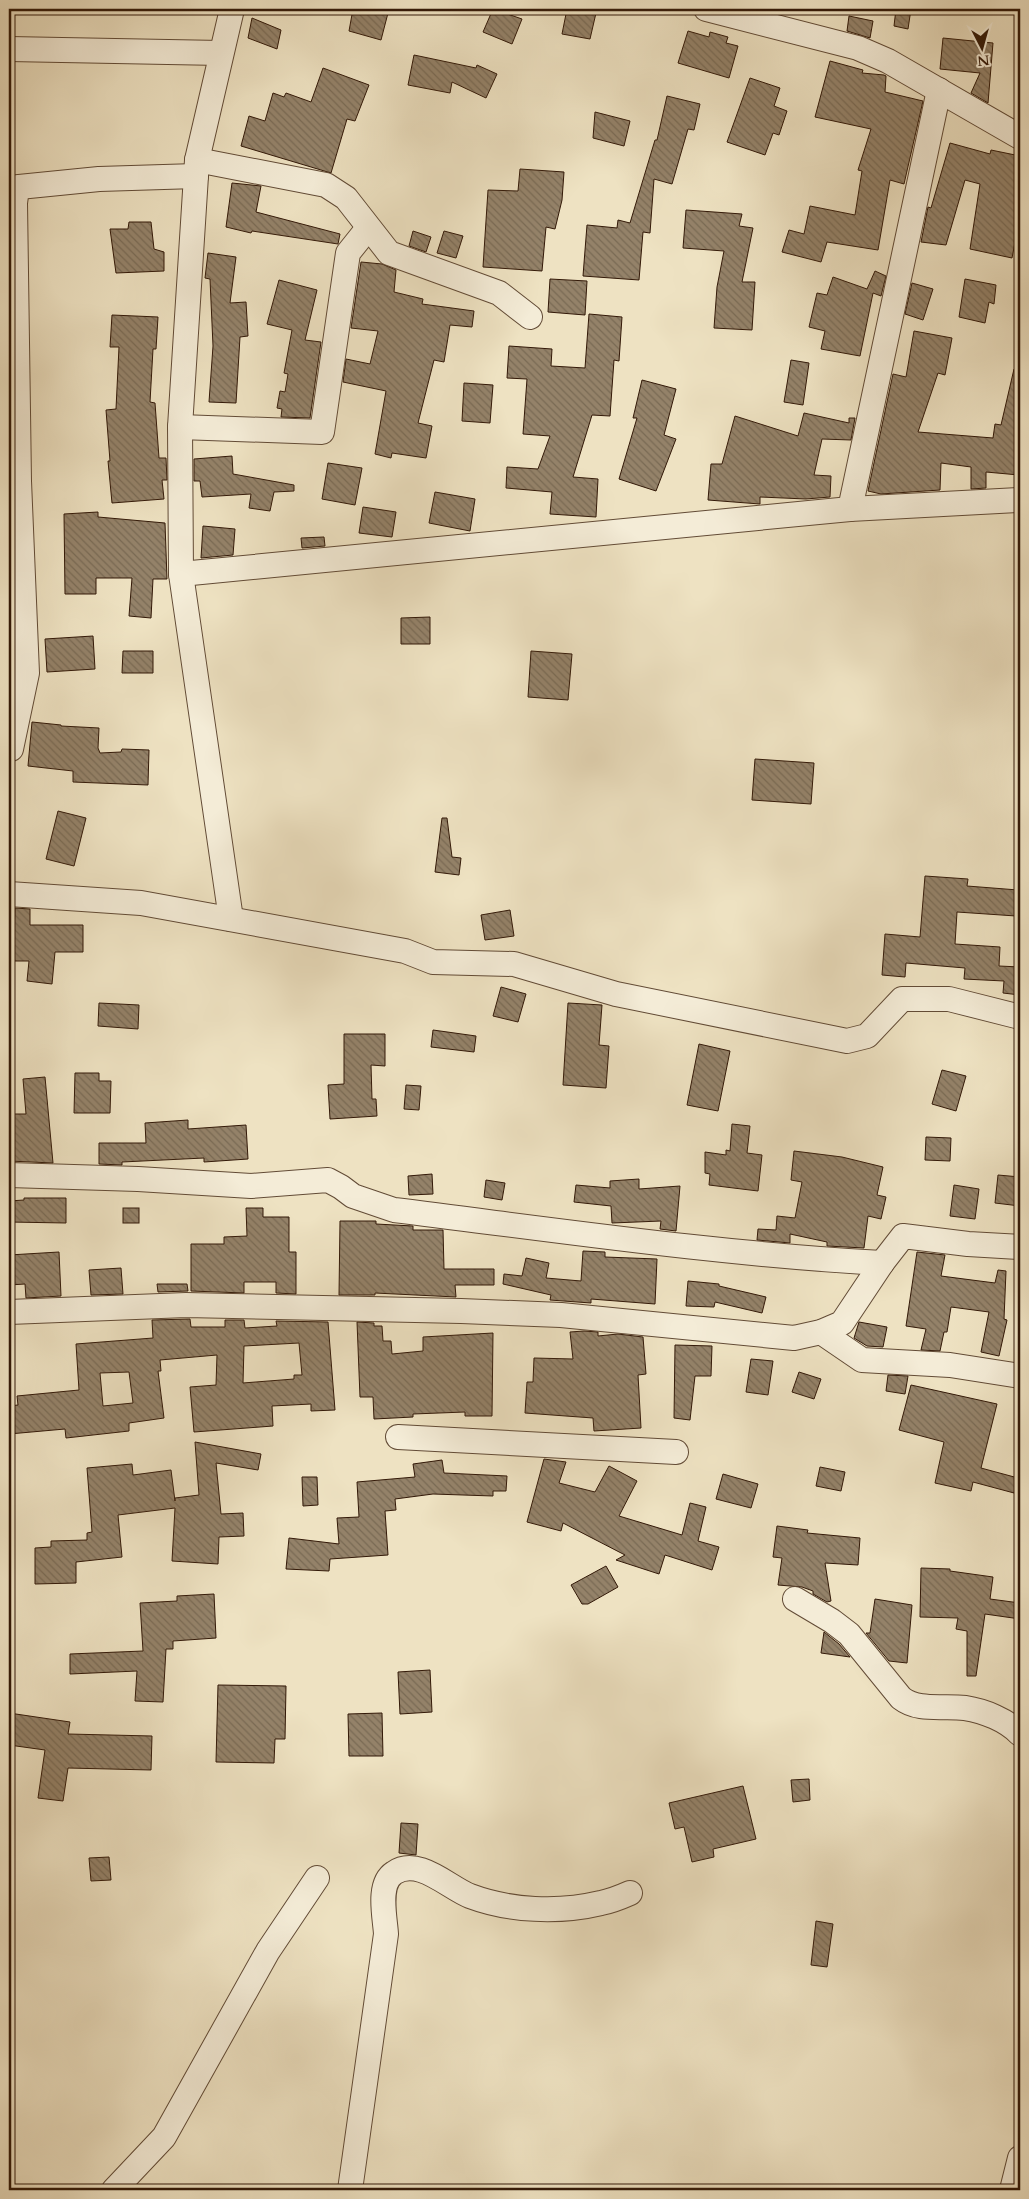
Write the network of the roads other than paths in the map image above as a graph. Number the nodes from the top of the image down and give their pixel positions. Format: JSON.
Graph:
{"nodes":[{"id":1,"x":232,"y":9,"type":"edge"},
{"id":2,"x":706,"y":9,"type":"edge"},
{"id":3,"x":9,"y":49,"type":"edge"},
{"id":4,"x":221,"y":53,"type":"junction"},
{"id":5,"x":939,"y":90,"type":"junction"},
{"id":6,"x":1020,"y":137,"type":"edge"},
{"id":7,"x":196,"y":168,"type":"junction"},
{"id":8,"x":13,"y":188,"type":"edge"},
{"id":9,"x":368,"y":228,"type":"junction"},
{"id":10,"x":530,"y":318,"type":"dead end"},
{"id":11,"x":180,"y":428,"type":"junction"},
{"id":12,"x":1020,"y":500,"type":"edge"},
{"id":13,"x":850,"y":509,"type":"junction"},
{"id":14,"x":180,"y":574,"type":"junction"},
{"id":15,"x":11,"y":749,"type":"dead end"},
{"id":16,"x":9,"y":894,"type":"edge"},
{"id":17,"x":231,"y":919,"type":"junction"},
{"id":18,"x":1020,"y":1017,"type":"edge"},
{"id":19,"x":9,"y":1175,"type":"edge"},
{"id":20,"x":1020,"y":1247,"type":"edge"},
{"id":21,"x":882,"y":1263,"type":"junction"},
{"id":22,"x":9,"y":1312,"type":"edge"},
{"id":23,"x":821,"y":1332,"type":"junction"},
{"id":24,"x":1020,"y":1376,"type":"edge"},
{"id":25,"x":398,"y":1437,"type":"dead end"},
{"id":26,"x":676,"y":1452,"type":"dead end"},
{"id":27,"x":795,"y":1599,"type":"dead end"},
{"id":28,"x":1020,"y":1734,"type":"edge"},
{"id":29,"x":317,"y":1878,"type":"dead end"},
{"id":30,"x":630,"y":1893,"type":"dead end"},
{"id":31,"x":1020,"y":2158,"type":"edge"},
{"id":32,"x":114,"y":2190,"type":"edge"},
{"id":33,"x":350,"y":2190,"type":"edge"},
{"id":34,"x":1012,"y":2190,"type":"edge"}],
"edges":[{"from":1,"to":4,"type":"street"},
{"from":2,"to":5,"type":"street"},
{"from":3,"to":4,"type":"street"},
{"from":4,"to":7,"type":"street"},
{"from":5,"to":6,"type":"street"},
{"from":5,"to":13,"type":"street"},
{"from":7,"to":8,"type":"street"},
{"from":7,"to":9,"type":"street"},
{"from":7,"to":11,"type":"street"},
{"from":8,"to":15,"type":"street"},
{"from":9,"to":10,"type":"street"},
{"from":9,"to":11,"type":"street"},
{"from":11,"to":14,"type":"street"},
{"from":12,"to":13,"type":"street"},
{"from":13,"to":14,"type":"street"},
{"from":14,"to":17,"type":"street"},
{"from":16,"to":17,"type":"street"},
{"from":17,"to":18,"type":"street"},
{"from":19,"to":21,"type":"street"},
{"from":20,"to":21,"type":"street"},
{"from":21,"to":23,"type":"street"},
{"from":22,"to":23,"type":"street"},
{"from":23,"to":24,"type":"street"},
{"from":25,"to":26,"type":"street"},
{"from":27,"to":28,"type":"street"},
{"from":29,"to":32,"type":"street"},
{"from":30,"to":33,"type":"street"},
{"from":31,"to":34,"type":"street"}]}
